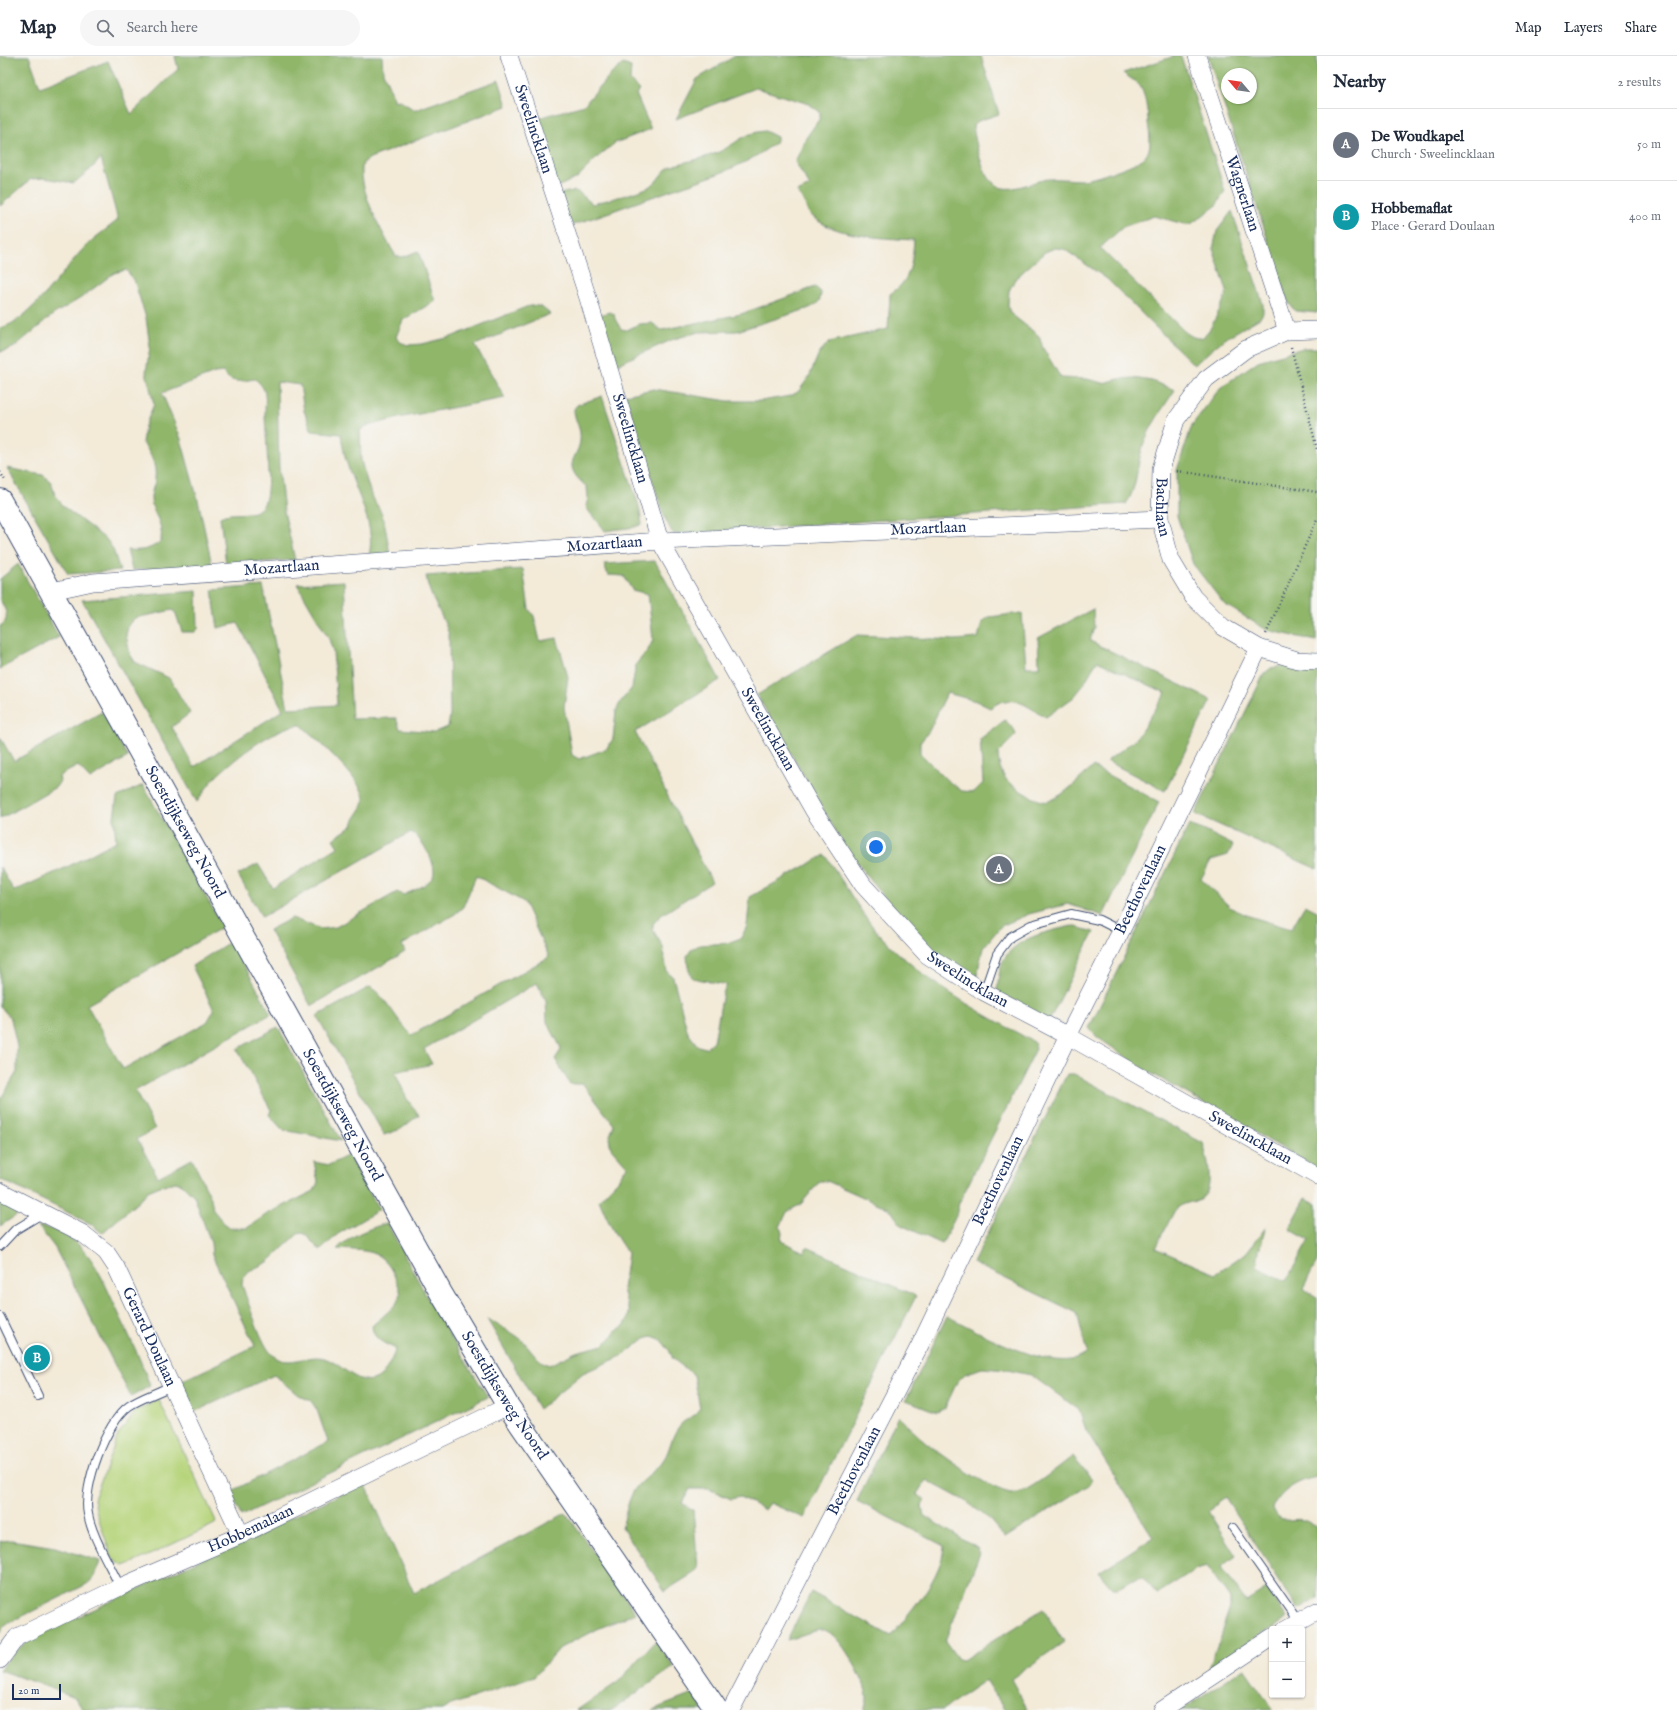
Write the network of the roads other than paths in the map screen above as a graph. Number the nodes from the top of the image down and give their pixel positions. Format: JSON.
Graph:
{"nodes":[{"id":1,"x":509,"y":56,"type":"edge"},
{"id":2,"x":1197,"y":56,"type":"edge"},
{"id":3,"x":1317,"y":330,"type":"edge"},
{"id":4,"x":1287,"y":331,"type":"junction"},
{"id":5,"x":0,"y":500,"type":"edge"},
{"id":6,"x":1160,"y":519,"type":"junction"},
{"id":7,"x":660,"y":541,"type":"junction"},
{"id":8,"x":52,"y":591,"type":"junction"},
{"id":9,"x":1259,"y":648,"type":"junction"},
{"id":10,"x":1317,"y":661,"type":"edge"},
{"id":11,"x":1121,"y":931,"type":"junction"},
{"id":12,"x":984,"y":992,"type":"junction"},
{"id":13,"x":1068,"y":1036,"type":"junction"},
{"id":14,"x":1317,"y":1176,"type":"edge"},
{"id":15,"x":0,"y":1191,"type":"edge"},
{"id":16,"x":43,"y":1213,"type":"junction"},
{"id":17,"x":0,"y":1246,"type":"edge"},
{"id":18,"x":0,"y":1317,"type":"edge"},
{"id":19,"x":171,"y":1386,"type":"junction"},
{"id":20,"x":38,"y":1396,"type":"dead end"},
{"id":21,"x":508,"y":1406,"type":"junction"},
{"id":22,"x":1233,"y":1528,"type":"dead end"},
{"id":23,"x":241,"y":1535,"type":"junction"},
{"id":24,"x":120,"y":1587,"type":"junction"},
{"id":25,"x":1317,"y":1610,"type":"edge"},
{"id":26,"x":1292,"y":1625,"type":"edge"},
{"id":27,"x":1269,"y":1639,"type":"edge"},
{"id":28,"x":0,"y":1660,"type":"edge"},
{"id":29,"x":717,"y":1710,"type":"edge"},
{"id":30,"x":731,"y":1710,"type":"edge"},
{"id":31,"x":1162,"y":1710,"type":"edge"}],
"edges":[{"from":1,"to":7,"type":"street","name":"Sweelincklaan"},
{"from":2,"to":4,"type":"street","name":"Wagnerlaan"},
{"from":3,"to":4,"type":"street","name":"Bachlaan"},
{"from":4,"to":6,"type":"street","name":"Bachlaan"},
{"from":5,"to":8,"type":"main road","name":"Soestdijkseweg Noord"},
{"from":6,"to":7,"type":"street","name":"Mozartlaan"},
{"from":6,"to":9,"type":"street","name":"Bachlaan"},
{"from":7,"to":8,"type":"street","name":"Mozartlaan"},
{"from":7,"to":12,"type":"street","name":"Sweelincklaan"},
{"from":8,"to":21,"type":"main road","name":"Soestdijkseweg Noord"},
{"from":9,"to":10,"type":"street","name":"Bachlaan"},
{"from":9,"to":11,"type":"street","name":"Beethovenlaan"},
{"from":11,"to":12,"type":"lane"},
{"from":11,"to":13,"type":"street","name":"Beethovenlaan"},
{"from":12,"to":13,"type":"street","name":"Sweelincklaan"},
{"from":13,"to":14,"type":"street","name":"Sweelincklaan"},
{"from":13,"to":30,"type":"street","name":"Beethovenlaan"},
{"from":15,"to":16,"type":"street","name":"Gerard Doulaan"},
{"from":16,"to":17,"type":"lane"},
{"from":16,"to":19,"type":"street","name":"Gerard Doulaan"},
{"from":18,"to":20,"type":"lane"},
{"from":19,"to":23,"type":"street","name":"Gerard Doulaan"},
{"from":19,"to":24,"type":"lane"},
{"from":21,"to":23,"type":"street","name":"Hobbemalaan"},
{"from":21,"to":29,"type":"main road","name":"Soestdijkseweg Noord"},
{"from":22,"to":26,"type":"lane"},
{"from":23,"to":24,"type":"street","name":"Hobbemalaan"},
{"from":24,"to":28,"type":"street","name":"Hobbemalaan"},
{"from":25,"to":26,"type":"street"},
{"from":27,"to":31,"type":"street"}]}
